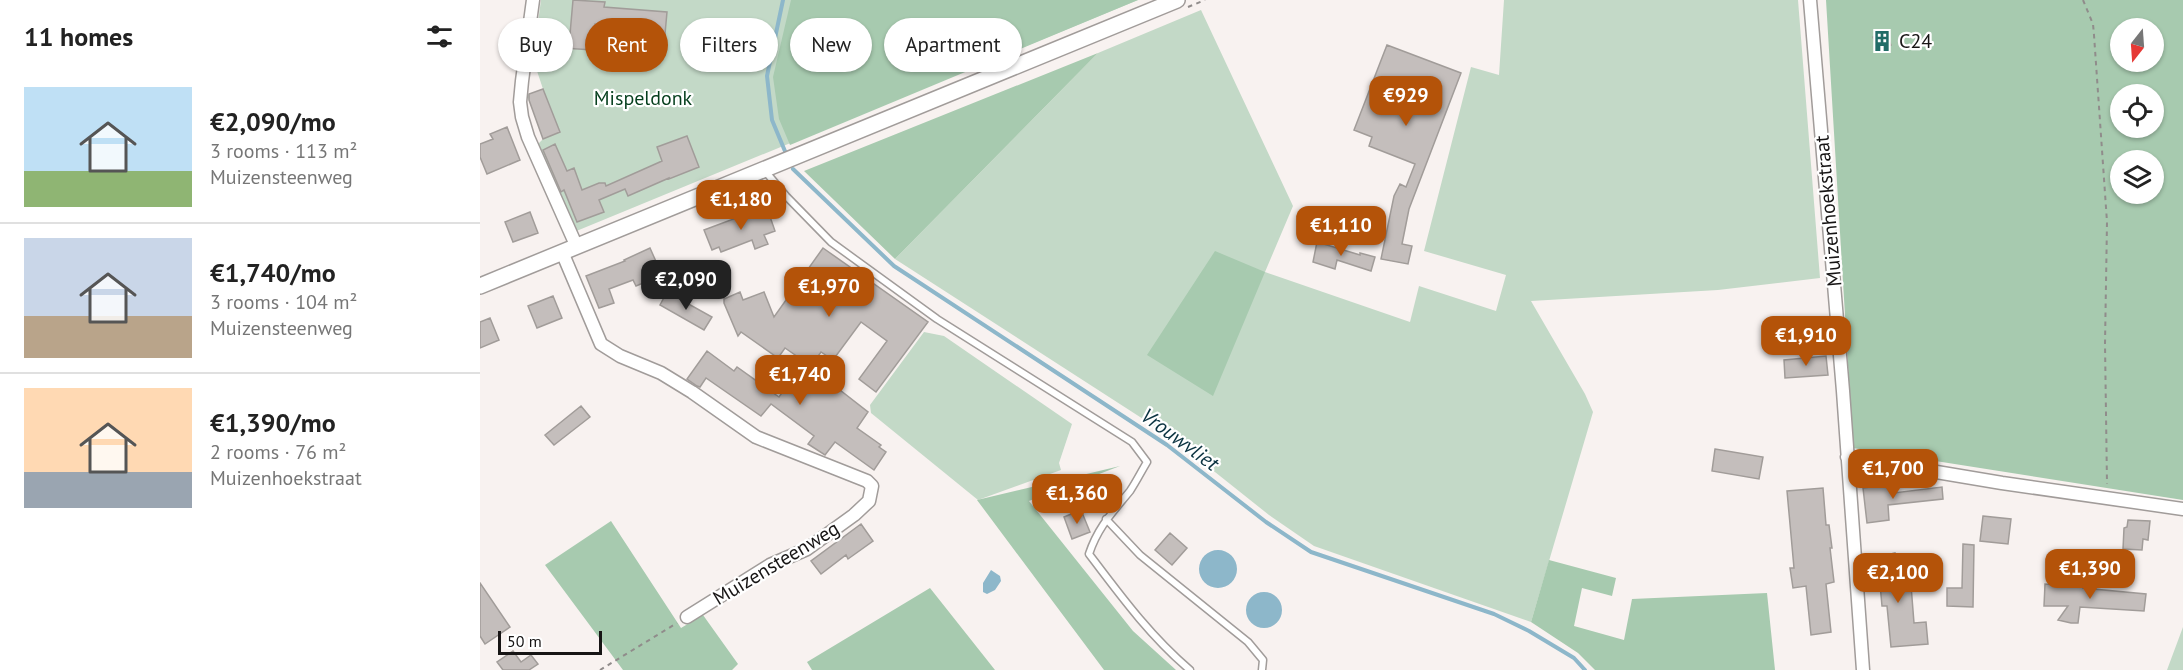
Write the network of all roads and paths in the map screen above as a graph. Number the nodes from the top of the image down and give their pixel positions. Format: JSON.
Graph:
{"nodes":[{"id":1,"x":533,"y":0,"type":"edge"},
{"id":2,"x":1177,"y":0,"type":"edge"},
{"id":3,"x":1810,"y":0,"type":"edge"},
{"id":4,"x":2083,"y":0,"type":"edge"},
{"id":5,"x":775,"y":165,"type":"junction"},
{"id":6,"x":576,"y":246,"type":"junction"},
{"id":7,"x":562,"y":252,"type":"junction"},
{"id":8,"x":480,"y":286,"type":"edge"},
{"id":9,"x":1847,"y":457,"type":"junction"},
{"id":10,"x":2108,"y":499,"type":"junction"},
{"id":11,"x":2183,"y":509,"type":"edge"},
{"id":12,"x":1106,"y":519,"type":"junction"},
{"id":13,"x":687,"y":617,"type":"joint"},
{"id":14,"x":600,"y":670,"type":"edge"},
{"id":15,"x":1190,"y":670,"type":"edge"},
{"id":16,"x":1262,"y":670,"type":"edge"},
{"id":17,"x":1863,"y":670,"type":"edge"}],
"edges":[{"from":1,"to":6,"type":"street"},
{"from":2,"to":5,"type":"street"},
{"from":3,"to":9,"type":"street","name":"Muizenhoekstraat"},
{"from":4,"to":10,"type":"path"},
{"from":5,"to":6,"type":"street"},
{"from":5,"to":12,"type":"lane"},
{"from":6,"to":7,"type":"street"},
{"from":7,"to":8,"type":"street"},
{"from":7,"to":13,"type":"street","name":"Muizensteenweg"},
{"from":9,"to":10,"type":"street"},
{"from":9,"to":17,"type":"street","name":"Muizenhoekstraat"},
{"from":10,"to":11,"type":"street"},
{"from":12,"to":15,"type":"lane"},
{"from":12,"to":16,"type":"lane"},
{"from":13,"to":14,"type":"path"}]}
